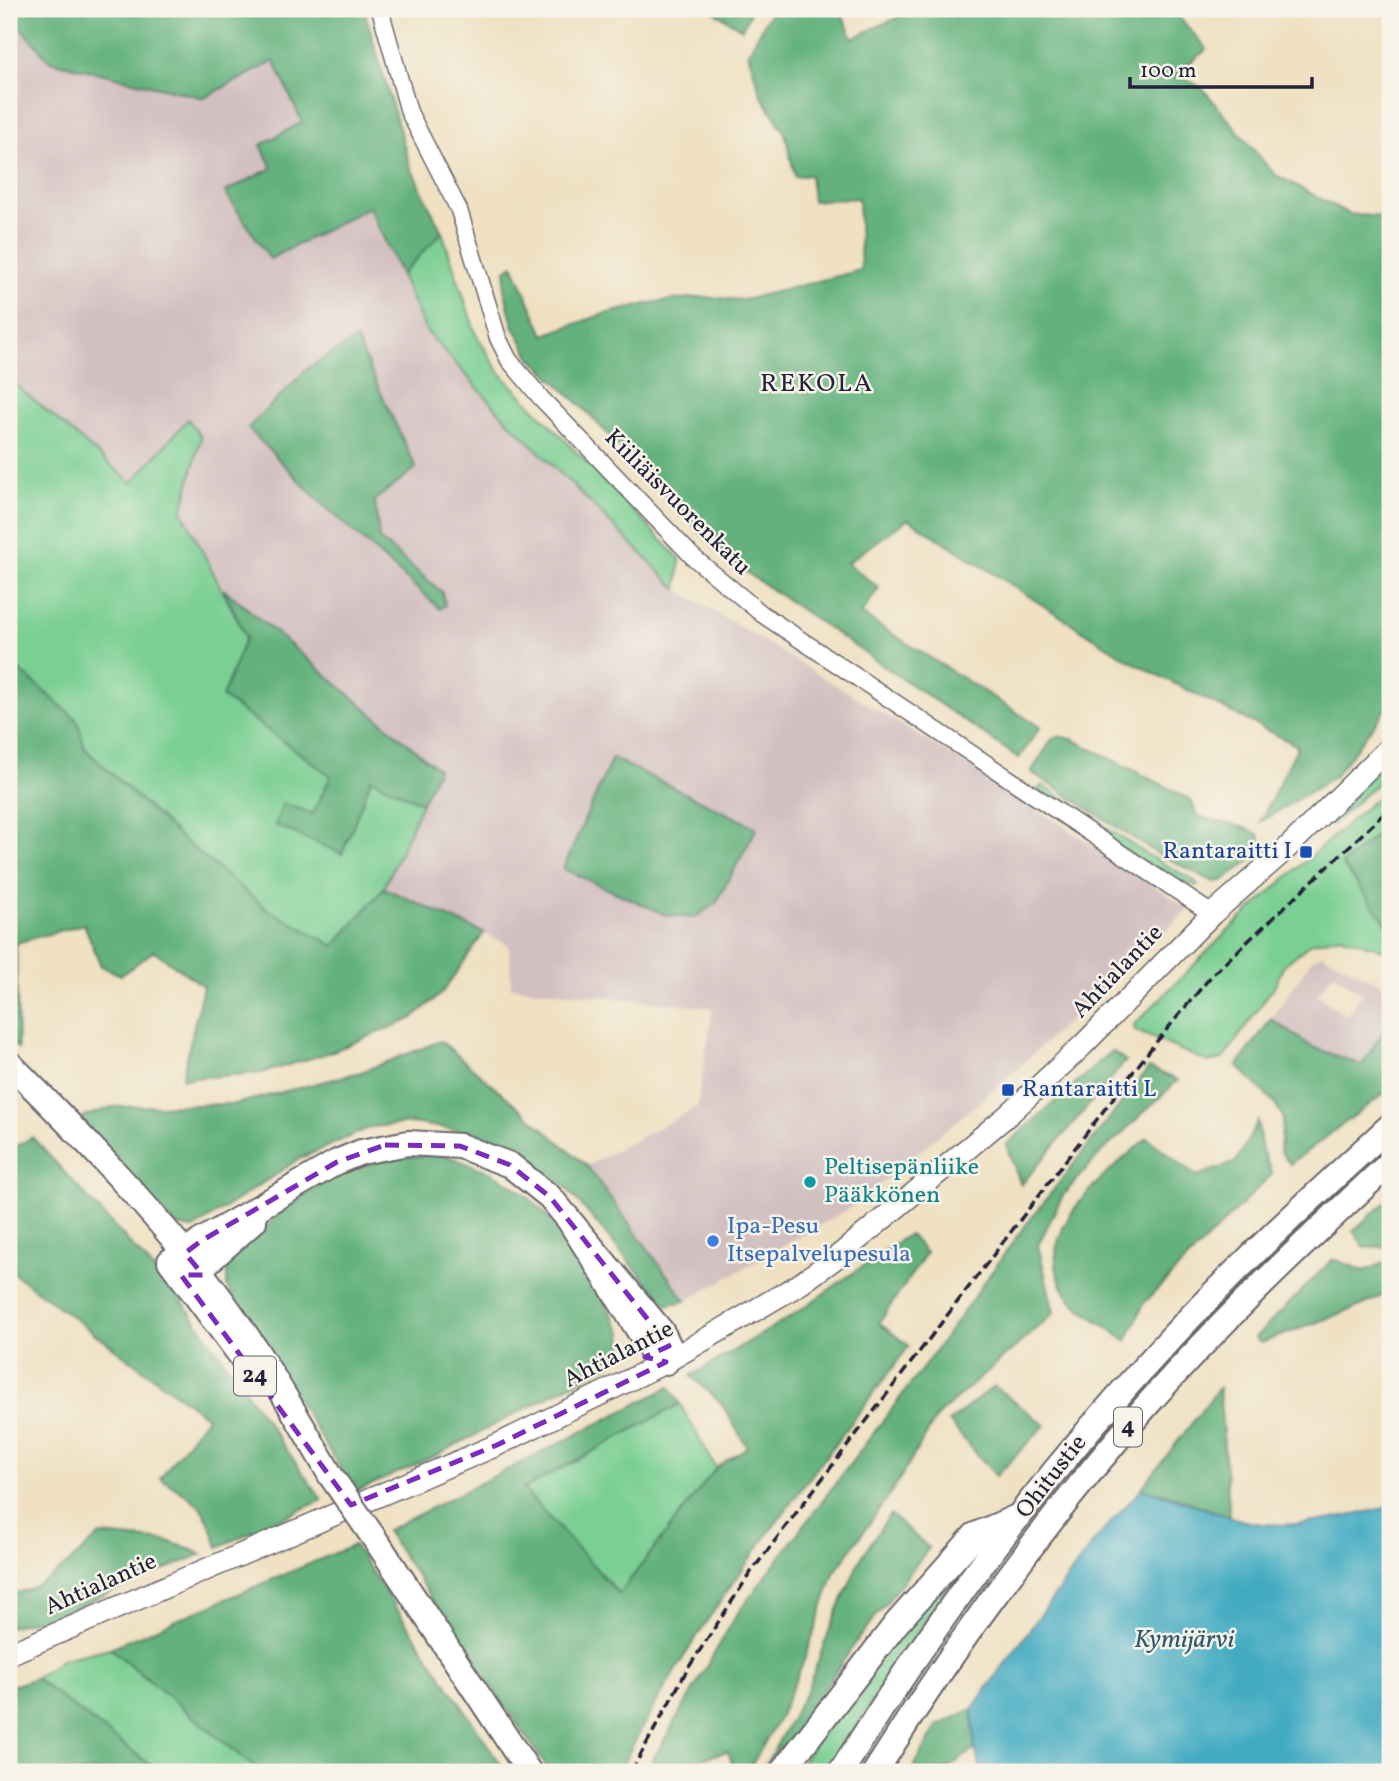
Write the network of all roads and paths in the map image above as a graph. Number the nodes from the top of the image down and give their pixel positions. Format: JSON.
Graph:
{"nodes":[{"id":1,"x":380,"y":9,"type":"edge"},
{"id":2,"x":1390,"y":747,"type":"edge"},
{"id":3,"x":1212,"y":914,"type":"junction"},
{"id":4,"x":9,"y":1063,"type":"edge"},
{"id":5,"x":9,"y":1083,"type":"edge"},
{"id":6,"x":1390,"y":1126,"type":"edge"},
{"id":7,"x":1390,"y":1163,"type":"edge"},
{"id":8,"x":188,"y":1266,"type":"junction"},
{"id":9,"x":663,"y":1354,"type":"junction"},
{"id":10,"x":1023,"y":1514,"type":"junction"},
{"id":11,"x":9,"y":1654,"type":"edge"},
{"id":12,"x":529,"y":1772,"type":"edge"},
{"id":13,"x":782,"y":1772,"type":"edge"},
{"id":14,"x":841,"y":1772,"type":"edge"},
{"id":15,"x":875,"y":1772,"type":"edge"}],
"edges":[{"from":1,"to":3,"type":"street","name":"Kiiliäisvuorenkatu"},
{"from":2,"to":3,"type":"main road","name":"Ahtialantie"},
{"from":3,"to":9,"type":"main road","name":"Ahtialantie"},
{"from":4,"to":8,"type":"highway","number":"24"},
{"from":5,"to":8,"type":"highway","number":"24"},
{"from":6,"to":10,"type":"highway","name":"Ohitustie","number":"4"},
{"from":7,"to":15,"type":"highway","name":"Ohitustie","number":"4"},
{"from":8,"to":9,"type":"highway"},
{"from":8,"to":12,"type":"highway","number":"24","bridge":true},
{"from":9,"to":11,"type":"main road","name":"Ahtialantie"},
{"from":10,"to":13,"type":"highway"},
{"from":10,"to":14,"type":"highway","name":"Ohitustie","number":"4"}]}
